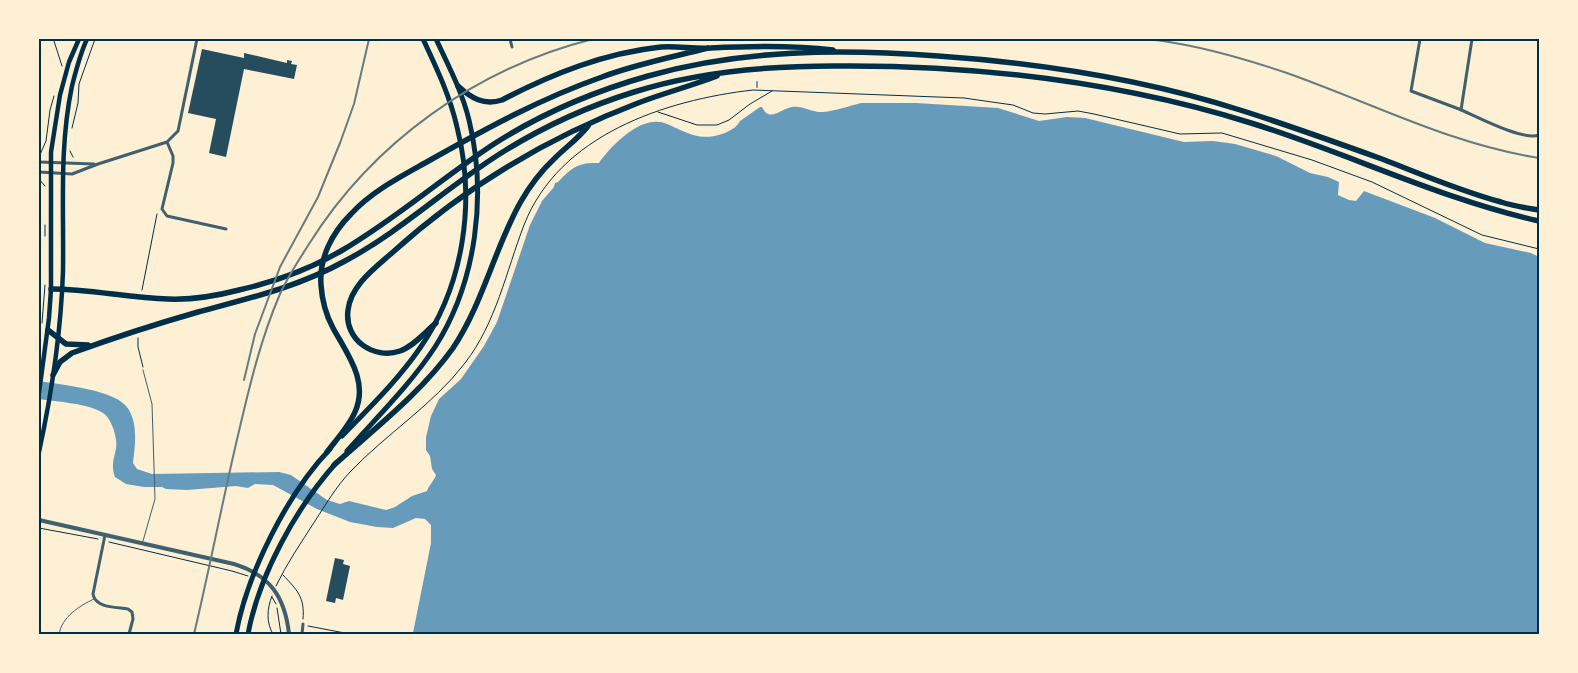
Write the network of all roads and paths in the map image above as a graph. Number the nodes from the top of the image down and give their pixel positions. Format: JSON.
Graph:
{"nodes":[{"id":1,"x":56,"y":39,"type":"edge"},
{"id":2,"x":79,"y":39,"type":"edge"},
{"id":3,"x":87,"y":39,"type":"edge"},
{"id":4,"x":95,"y":39,"type":"edge"},
{"id":5,"x":197,"y":39,"type":"edge"},
{"id":6,"x":423,"y":39,"type":"edge"},
{"id":7,"x":436,"y":39,"type":"edge"},
{"id":8,"x":510,"y":39,"type":"edge"},
{"id":9,"x":1420,"y":39,"type":"edge"},
{"id":10,"x":1472,"y":39,"type":"edge"},
{"id":11,"x":512,"y":47,"type":"dead end"},
{"id":12,"x":708,"y":48,"type":"junction"},
{"id":13,"x":852,"y":52,"type":"junction"},
{"id":14,"x":62,"y":68,"type":"dead end"},
{"id":15,"x":729,"y":72,"type":"junction"},
{"id":16,"x":458,"y":86,"type":"junction"},
{"id":17,"x":772,"y":91,"type":"junction"},
{"id":18,"x":55,"y":92,"type":"dead end"},
{"id":19,"x":1461,"y":110,"type":"junction"},
{"id":20,"x":657,"y":111,"type":"junction"},
{"id":21,"x":589,"y":124,"type":"junction"},
{"id":22,"x":70,"y":134,"type":"dead end"},
{"id":23,"x":1539,"y":135,"type":"edge"},
{"id":24,"x":167,"y":142,"type":"junction"},
{"id":25,"x":69,"y":144,"type":"dead end"},
{"id":26,"x":73,"y":157,"type":"dead end"},
{"id":27,"x":39,"y":162,"type":"edge"},
{"id":28,"x":50,"y":162,"type":"junction"},
{"id":29,"x":62,"y":164,"type":"junction"},
{"id":30,"x":97,"y":164,"type":"junction"},
{"id":31,"x":39,"y":172,"type":"edge"},
{"id":32,"x":50,"y":173,"type":"junction"},
{"id":33,"x":62,"y":174,"type":"junction"},
{"id":34,"x":39,"y":178,"type":"edge"},
{"id":35,"x":46,"y":191,"type":"dead end"},
{"id":36,"x":1539,"y":210,"type":"edge"},
{"id":37,"x":157,"y":214,"type":"dead end"},
{"id":38,"x":46,"y":220,"type":"dead end"},
{"id":39,"x":1539,"y":221,"type":"edge"},
{"id":40,"x":226,"y":229,"type":"dead end"},
{"id":41,"x":45,"y":237,"type":"dead end"},
{"id":42,"x":1539,"y":249,"type":"edge"},
{"id":43,"x":46,"y":279,"type":"dead end"},
{"id":44,"x":51,"y":289,"type":"junction"},
{"id":45,"x":62,"y":289,"type":"junction"},
{"id":46,"x":142,"y":290,"type":"dead end"},
{"id":47,"x":436,"y":323,"type":"junction"},
{"id":48,"x":42,"y":324,"type":"dead end"},
{"id":49,"x":48,"y":330,"type":"junction"},
{"id":50,"x":58,"y":338,"type":"junction"},
{"id":51,"x":138,"y":338,"type":"dead end"},
{"id":52,"x":92,"y":346,"type":"junction"},
{"id":53,"x":58,"y":362,"type":"junction"},
{"id":54,"x":143,"y":370,"type":"joint"},
{"id":55,"x":53,"y":375,"type":"joint"},
{"id":56,"x":39,"y":393,"type":"edge"},
{"id":57,"x":39,"y":452,"type":"edge"},
{"id":58,"x":327,"y":452,"type":"junction"},
{"id":59,"x":334,"y":465,"type":"junction"},
{"id":60,"x":39,"y":520,"type":"edge"},
{"id":61,"x":105,"y":535,"type":"junction"},
{"id":62,"x":142,"y":543,"type":"junction"},
{"id":63,"x":171,"y":557,"type":"dead end"},
{"id":64,"x":244,"y":574,"type":"dead end"},
{"id":65,"x":283,"y":574,"type":"junction"},
{"id":66,"x":94,"y":599,"type":"junction"},
{"id":67,"x":277,"y":606,"type":"dead end"},
{"id":68,"x":304,"y":624,"type":"junction"},
{"id":69,"x":59,"y":634,"type":"edge"},
{"id":70,"x":129,"y":634,"type":"edge"},
{"id":71,"x":236,"y":634,"type":"edge"},
{"id":72,"x":248,"y":634,"type":"edge"},
{"id":73,"x":273,"y":634,"type":"edge"},
{"id":74,"x":281,"y":634,"type":"edge"},
{"id":75,"x":289,"y":634,"type":"edge"},
{"id":76,"x":302,"y":634,"type":"edge"},
{"id":77,"x":350,"y":634,"type":"edge"}],
"edges":[{"from":1,"to":14,"type":"path"},
{"from":2,"to":28,"type":"main road"},
{"from":3,"to":29,"type":"main road"},
{"from":4,"to":22,"type":"path"},
{"from":5,"to":24,"type":"street"},
{"from":6,"to":47,"type":"highway"},
{"from":7,"to":16,"type":"highway"},
{"from":8,"to":11,"type":"street"},
{"from":9,"to":19,"type":"street"},
{"from":10,"to":19,"type":"street"},
{"from":12,"to":13,"type":"highway"},
{"from":12,"to":16,"type":"highway"},
{"from":12,"to":58,"type":"highway"},
{"from":13,"to":36,"type":"highway"},
{"from":13,"to":45,"type":"highway"},
{"from":15,"to":21,"type":"highway"},
{"from":15,"to":39,"type":"highway"},
{"from":15,"to":52,"type":"highway"},
{"from":16,"to":59,"type":"highway"},
{"from":17,"to":20,"type":"path"},
{"from":17,"to":20,"type":"path"},
{"from":17,"to":42,"type":"path"},
{"from":18,"to":27,"type":"path"},
{"from":19,"to":23,"type":"street"},
{"from":20,"to":65,"type":"path"},
{"from":21,"to":47,"type":"highway"},
{"from":21,"to":59,"type":"highway"},
{"from":24,"to":30,"type":"street"},
{"from":24,"to":40,"type":"street"},
{"from":25,"to":26,"type":"path"},
{"from":27,"to":28,"type":"street"},
{"from":28,"to":29,"type":"street"},
{"from":28,"to":32,"type":"main road"},
{"from":29,"to":30,"type":"street"},
{"from":29,"to":33,"type":"main road"},
{"from":30,"to":33,"type":"street"},
{"from":31,"to":32,"type":"street"},
{"from":32,"to":33,"type":"street"},
{"from":32,"to":44,"type":"main road"},
{"from":33,"to":45,"type":"main road"},
{"from":34,"to":35,"type":"path"},
{"from":37,"to":46,"type":"path"},
{"from":38,"to":41,"type":"path"},
{"from":43,"to":48,"type":"path"},
{"from":44,"to":45,"type":"highway"},
{"from":44,"to":49,"type":"main road"},
{"from":45,"to":50,"type":"main road"},
{"from":47,"to":58,"type":"highway"},
{"from":49,"to":50,"type":"highway"},
{"from":49,"to":56,"type":"main road"},
{"from":50,"to":52,"type":"highway"},
{"from":50,"to":53,"type":"main road"},
{"from":51,"to":54,"type":"path"},
{"from":52,"to":53,"type":"highway"},
{"from":53,"to":55,"type":"highway"},
{"from":54,"to":62,"type":"lane"},
{"from":55,"to":57,"type":"main road"},
{"from":58,"to":71,"type":"highway"},
{"from":59,"to":72,"type":"highway"},
{"from":60,"to":61,"type":"street"},
{"from":61,"to":62,"type":"street"},
{"from":61,"to":66,"type":"street"},
{"from":62,"to":75,"type":"street"},
{"from":63,"to":64,"type":"path"},
{"from":65,"to":68,"type":"path"},
{"from":65,"to":73,"type":"path"},
{"from":66,"to":69,"type":"lane"},
{"from":66,"to":70,"type":"street"},
{"from":67,"to":74,"type":"path"},
{"from":68,"to":76,"type":"street"},
{"from":68,"to":77,"type":"path"}]}
